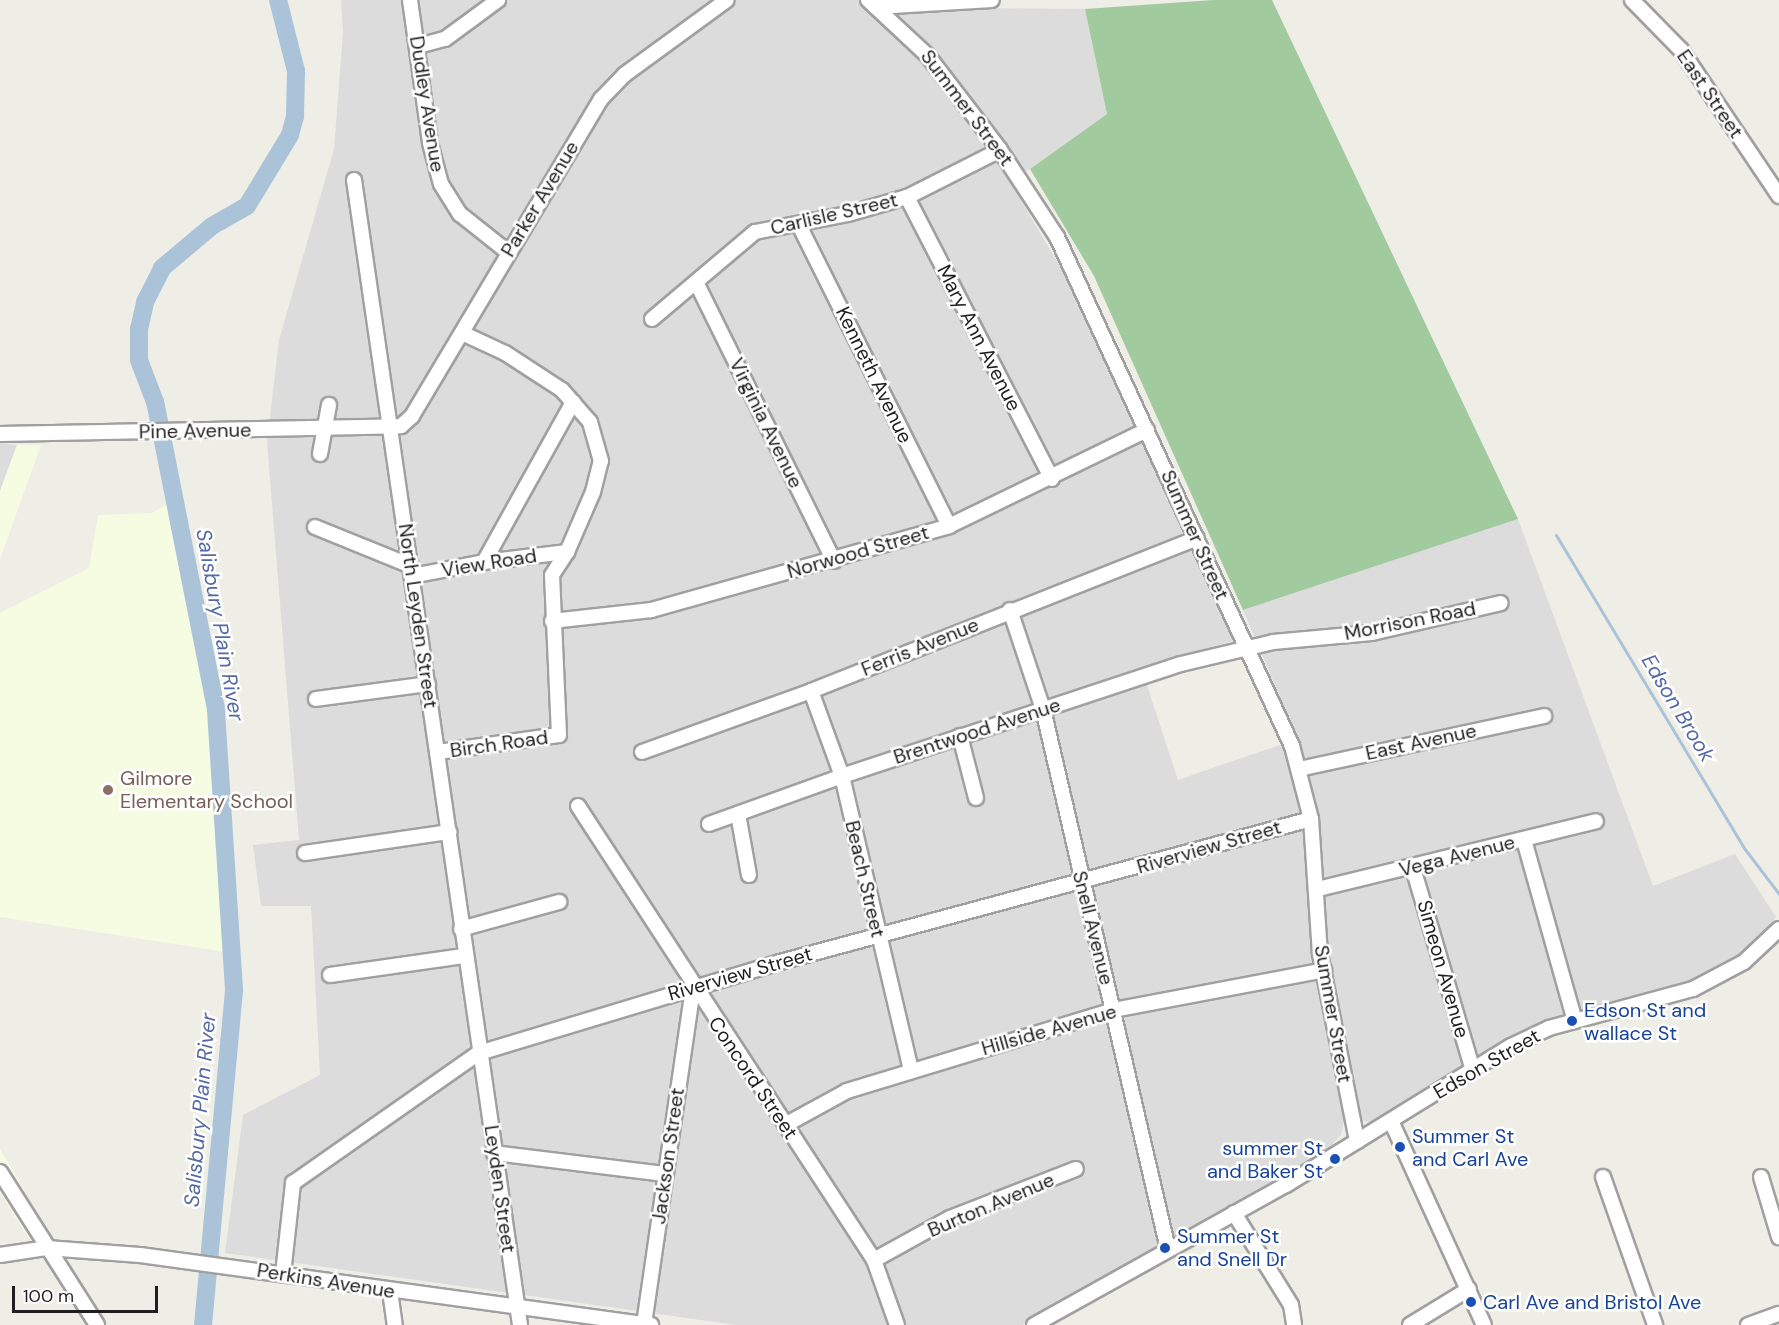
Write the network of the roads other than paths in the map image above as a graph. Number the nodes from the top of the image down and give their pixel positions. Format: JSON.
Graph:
{"nodes":[{"id":1,"x":410,"y":0,"type":"edge"},
{"id":2,"x":498,"y":0,"type":"edge"},
{"id":3,"x":727,"y":0,"type":"edge"},
{"id":4,"x":992,"y":0,"type":"edge"},
{"id":5,"x":1632,"y":0,"type":"edge"},
{"id":6,"x":872,"y":3,"type":"edge"},
{"id":7,"x":418,"y":46,"type":"junction"},
{"id":8,"x":1000,"y":150,"type":"junction"},
{"id":9,"x":354,"y":180,"type":"dead end"},
{"id":10,"x":1779,"y":196,"type":"edge"},
{"id":11,"x":907,"y":197,"type":"junction"},
{"id":12,"x":799,"y":225,"type":"junction"},
{"id":13,"x":508,"y":252,"type":"junction"},
{"id":14,"x":697,"y":284,"type":"junction"},
{"id":15,"x":652,"y":319,"type":"dead end"},
{"id":16,"x":462,"y":333,"type":"junction"},
{"id":17,"x":573,"y":402,"type":"junction"},
{"id":18,"x":329,"y":405,"type":"dead end"},
{"id":19,"x":325,"y":429,"type":"junction"},
{"id":20,"x":391,"y":429,"type":"junction"},
{"id":21,"x":1147,"y":430,"type":"junction"},
{"id":22,"x":0,"y":434,"type":"edge"},
{"id":23,"x":320,"y":454,"type":"dead end"},
{"id":24,"x":1052,"y":479,"type":"junction"},
{"id":25,"x":949,"y":526,"type":"junction"},
{"id":26,"x":315,"y":527,"type":"dead end"},
{"id":27,"x":1197,"y":538,"type":"junction"},
{"id":28,"x":567,"y":552,"type":"junction"},
{"id":29,"x":834,"y":561,"type":"junction"},
{"id":30,"x":484,"y":562,"type":"junction"},
{"id":31,"x":412,"y":571,"type":"junction"},
{"id":32,"x":1501,"y":603,"type":"dead end"},
{"id":33,"x":1010,"y":610,"type":"junction"},
{"id":34,"x":552,"y":621,"type":"junction"},
{"id":35,"x":1247,"y":647,"type":"junction"},
{"id":36,"x":428,"y":684,"type":"junction"},
{"id":37,"x":811,"y":691,"type":"junction"},
{"id":38,"x":316,"y":699,"type":"dead end"},
{"id":39,"x":1043,"y":709,"type":"junction"},
{"id":40,"x":1544,"y":716,"type":"dead end"},
{"id":41,"x":960,"y":736,"type":"junction"},
{"id":42,"x":642,"y":752,"type":"dead end"},
{"id":43,"x":438,"y":753,"type":"junction"},
{"id":44,"x":1299,"y":769,"type":"junction"},
{"id":45,"x":842,"y":776,"type":"junction"},
{"id":46,"x":976,"y":798,"type":"dead end"},
{"id":47,"x":578,"y":806,"type":"dead end"},
{"id":48,"x":738,"y":814,"type":"junction"},
{"id":49,"x":1311,"y":819,"type":"junction"},
{"id":50,"x":1596,"y":821,"type":"dead end"},
{"id":51,"x":709,"y":824,"type":"dead end"},
{"id":52,"x":449,"y":832,"type":"junction"},
{"id":53,"x":1524,"y":840,"type":"junction"},
{"id":54,"x":304,"y":853,"type":"dead end"},
{"id":55,"x":1413,"y":868,"type":"junction"},
{"id":56,"x":749,"y":875,"type":"dead end"},
{"id":57,"x":1082,"y":882,"type":"junction"},
{"id":58,"x":1318,"y":889,"type":"junction"},
{"id":59,"x":559,"y":902,"type":"dead end"},
{"id":60,"x":461,"y":929,"type":"junction"},
{"id":61,"x":1779,"y":929,"type":"edge"},
{"id":62,"x":878,"y":936,"type":"junction"},
{"id":63,"x":464,"y":956,"type":"junction"},
{"id":64,"x":1324,"y":970,"type":"junction"},
{"id":65,"x":330,"y":975,"type":"dead end"},
{"id":66,"x":693,"y":987,"type":"junction"},
{"id":67,"x":1113,"y":1010,"type":"junction"},
{"id":68,"x":1575,"y":1021,"type":"junction"},
{"id":69,"x":479,"y":1053,"type":"junction"},
{"id":70,"x":1473,"y":1070,"type":"junction"},
{"id":71,"x":911,"y":1071,"type":"junction"},
{"id":72,"x":1391,"y":1121,"type":"junction"},
{"id":73,"x":785,"y":1125,"type":"junction"},
{"id":74,"x":1357,"y":1141,"type":"junction"},
{"id":75,"x":494,"y":1153,"type":"junction"},
{"id":76,"x":1076,"y":1169,"type":"dead end"},
{"id":77,"x":0,"y":1172,"type":"edge"},
{"id":78,"x":666,"y":1174,"type":"junction"},
{"id":79,"x":1603,"y":1177,"type":"dead end"},
{"id":80,"x":1761,"y":1177,"type":"dead end"},
{"id":81,"x":1234,"y":1213,"type":"junction"},
{"id":82,"x":1779,"y":1237,"type":"edge"},
{"id":83,"x":47,"y":1248,"type":"junction"},
{"id":84,"x":1167,"y":1249,"type":"junction"},
{"id":85,"x":0,"y":1255,"type":"edge"},
{"id":86,"x":874,"y":1260,"type":"junction"},
{"id":87,"x":283,"y":1274,"type":"junction"},
{"id":88,"x":1469,"y":1289,"type":"junction"},
{"id":89,"x":390,"y":1291,"type":"junction"},
{"id":90,"x":517,"y":1308,"type":"junction"},
{"id":91,"x":1779,"y":1314,"type":"edge"},
{"id":92,"x":647,"y":1324,"type":"edge"},
{"id":93,"x":97,"y":1325,"type":"edge"},
{"id":94,"x":395,"y":1325,"type":"edge"},
{"id":95,"x":520,"y":1325,"type":"edge"},
{"id":96,"x":897,"y":1325,"type":"edge"},
{"id":97,"x":1034,"y":1325,"type":"edge"},
{"id":98,"x":1294,"y":1325,"type":"edge"},
{"id":99,"x":1410,"y":1325,"type":"edge"},
{"id":100,"x":1484,"y":1325,"type":"edge"},
{"id":101,"x":1656,"y":1325,"type":"edge"},
{"id":102,"x":1748,"y":1325,"type":"edge"}],
"edges":[{"from":1,"to":7,"type":"street","name":"Dudley Avenue"},
{"from":2,"to":7,"type":"street"},
{"from":3,"to":13,"type":"street","name":"Parker Avenue"},
{"from":4,"to":6,"type":"street"},
{"from":5,"to":10,"type":"street","name":"East Street"},
{"from":6,"to":8,"type":"street","name":"Summer Street"},
{"from":7,"to":13,"type":"street","name":"Dudley Avenue"},
{"from":8,"to":11,"type":"street","name":"Carlisle Street"},
{"from":8,"to":21,"type":"street","name":"Summer Street"},
{"from":9,"to":20,"type":"street","name":"North Leyden Street"},
{"from":11,"to":12,"type":"street","name":"Carlisle Street"},
{"from":11,"to":24,"type":"street","name":"Mary Ann Avenue"},
{"from":12,"to":14,"type":"street","name":"Carlisle Street"},
{"from":12,"to":25,"type":"street","name":"Kenneth Avenue"},
{"from":13,"to":16,"type":"street","name":"Parker Avenue"},
{"from":14,"to":15,"type":"street","name":"Carlisle Street"},
{"from":14,"to":29,"type":"street","name":"Virginia Avenue"},
{"from":16,"to":17,"type":"street"},
{"from":16,"to":20,"type":"street","name":"Parker Avenue"},
{"from":17,"to":28,"type":"street"},
{"from":17,"to":30,"type":"street"},
{"from":18,"to":19,"type":"street"},
{"from":19,"to":20,"type":"street","name":"Pine Avenue"},
{"from":19,"to":22,"type":"street","name":"Pine Avenue"},
{"from":19,"to":23,"type":"street"},
{"from":20,"to":31,"type":"street","name":"North Leyden Street"},
{"from":21,"to":24,"type":"street","name":"Norwood Street"},
{"from":21,"to":27,"type":"street","name":"Summer Street"},
{"from":24,"to":25,"type":"street","name":"Norwood Street"},
{"from":25,"to":29,"type":"street","name":"Norwood Street"},
{"from":26,"to":31,"type":"street"},
{"from":27,"to":33,"type":"street","name":"Ferris Avenue"},
{"from":27,"to":35,"type":"street","name":"Summer Street"},
{"from":28,"to":30,"type":"street","name":"View Road"},
{"from":28,"to":34,"type":"street"},
{"from":29,"to":34,"type":"street","name":"Norwood Street"},
{"from":30,"to":31,"type":"street","name":"View Road"},
{"from":31,"to":36,"type":"street","name":"North Leyden Street"},
{"from":32,"to":35,"type":"street","name":"Morrison Road"},
{"from":33,"to":37,"type":"street","name":"Ferris Avenue"},
{"from":33,"to":39,"type":"street","name":"Snell Avenue"},
{"from":34,"to":43,"type":"street","name":"Birch Road"},
{"from":35,"to":39,"type":"street","name":"Brentwood Avenue"},
{"from":35,"to":44,"type":"street","name":"Summer Street"},
{"from":36,"to":38,"type":"street"},
{"from":36,"to":43,"type":"street","name":"North Leyden Street"},
{"from":37,"to":42,"type":"street","name":"Ferris Avenue"},
{"from":37,"to":45,"type":"street","name":"Beach Street"},
{"from":39,"to":41,"type":"street","name":"Brentwood Avenue"},
{"from":39,"to":57,"type":"street","name":"Snell Avenue"},
{"from":40,"to":44,"type":"street","name":"East Avenue"},
{"from":41,"to":45,"type":"street","name":"Brentwood Avenue"},
{"from":41,"to":46,"type":"street"},
{"from":43,"to":52,"type":"street","name":"North Leyden Street"},
{"from":44,"to":49,"type":"street","name":"Summer Street"},
{"from":45,"to":48,"type":"street","name":"Brentwood Avenue"},
{"from":45,"to":62,"type":"street","name":"Beach Street"},
{"from":47,"to":66,"type":"street","name":"Concord Street"},
{"from":48,"to":51,"type":"street","name":"Brentwood Avenue"},
{"from":48,"to":56,"type":"street"},
{"from":49,"to":57,"type":"street","name":"Riverview Street"},
{"from":49,"to":58,"type":"street","name":"Summer Street"},
{"from":50,"to":53,"type":"street","name":"Vega Avenue"},
{"from":52,"to":54,"type":"street"},
{"from":52,"to":60,"type":"street","name":"North Leyden Street"},
{"from":53,"to":55,"type":"street","name":"Vega Avenue"},
{"from":53,"to":68,"type":"street"},
{"from":55,"to":58,"type":"street","name":"Vega Avenue"},
{"from":55,"to":70,"type":"street","name":"Simeon Avenue"},
{"from":57,"to":62,"type":"street","name":"Riverview Street"},
{"from":57,"to":67,"type":"street","name":"Snell Avenue"},
{"from":58,"to":64,"type":"street","name":"Summer Street"},
{"from":59,"to":60,"type":"street"},
{"from":60,"to":63,"type":"street","name":"North Leyden Street"},
{"from":61,"to":68,"type":"street","name":"Edson Street"},
{"from":62,"to":66,"type":"street","name":"Riverview Street"},
{"from":62,"to":71,"type":"street","name":"Beach Street"},
{"from":63,"to":65,"type":"street"},
{"from":63,"to":69,"type":"street","name":"North Leyden Street"},
{"from":64,"to":67,"type":"street","name":"Hillside Avenue"},
{"from":64,"to":74,"type":"street","name":"Summer Street"},
{"from":66,"to":69,"type":"street","name":"Riverview Street"},
{"from":66,"to":73,"type":"street","name":"Concord Street"},
{"from":66,"to":78,"type":"street","name":"Jackson Street"},
{"from":67,"to":71,"type":"street","name":"Hillside Avenue"},
{"from":67,"to":84,"type":"street","name":"Snell Avenue"},
{"from":68,"to":70,"type":"street","name":"Edson Street"},
{"from":69,"to":75,"type":"street","name":"Leyden Street"},
{"from":69,"to":87,"type":"street","name":"Riverview Street"},
{"from":70,"to":72,"type":"street","name":"Edson Street"},
{"from":71,"to":73,"type":"street","name":"Hillside Avenue"},
{"from":72,"to":74,"type":"street"},
{"from":72,"to":88,"type":"street"},
{"from":73,"to":86,"type":"street","name":"Concord Street"},
{"from":74,"to":81,"type":"street"},
{"from":75,"to":78,"type":"street"},
{"from":75,"to":90,"type":"street","name":"Leyden Street"},
{"from":76,"to":86,"type":"street","name":"Burton Avenue"},
{"from":77,"to":83,"type":"street"},
{"from":78,"to":92,"type":"street","name":"Jackson Street"},
{"from":79,"to":101,"type":"street"},
{"from":80,"to":82,"type":"street"},
{"from":81,"to":84,"type":"street"},
{"from":81,"to":98,"type":"street"},
{"from":83,"to":85,"type":"street","name":"Perkins Avenue"},
{"from":83,"to":87,"type":"street","name":"Perkins Avenue"},
{"from":83,"to":93,"type":"street"},
{"from":84,"to":97,"type":"street"},
{"from":86,"to":96,"type":"street","name":"Concord Street"},
{"from":87,"to":89,"type":"street","name":"Perkins Avenue"},
{"from":88,"to":99,"type":"street"},
{"from":88,"to":100,"type":"street"},
{"from":89,"to":90,"type":"street","name":"Perkins Avenue"},
{"from":89,"to":94,"type":"street"},
{"from":90,"to":92,"type":"street","name":"Perkins Avenue"},
{"from":90,"to":95,"type":"street","name":"Leyden Street"},
{"from":91,"to":102,"type":"street"}]}
